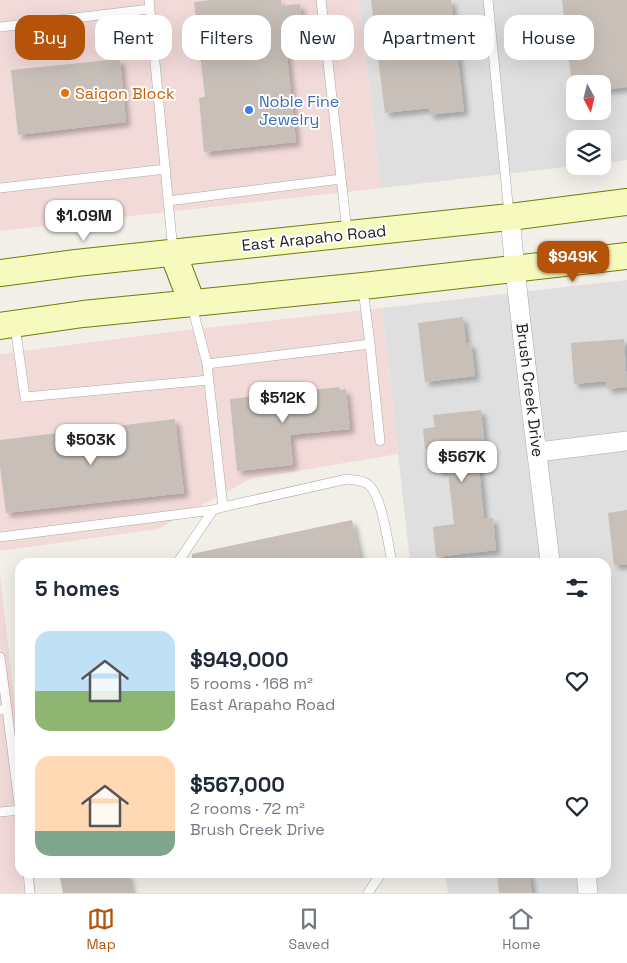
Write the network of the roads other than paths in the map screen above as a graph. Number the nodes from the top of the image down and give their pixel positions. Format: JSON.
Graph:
{"nodes":[{"id":1,"x":321,"y":0,"type":"edge"},
{"id":2,"x":488,"y":0,"type":"edge"},
{"id":3,"x":150,"y":4,"type":"edge"},
{"id":4,"x":0,"y":27,"type":"edge"},
{"id":5,"x":166,"y":169,"type":"junction"},
{"id":6,"x":341,"y":179,"type":"junction"},
{"id":7,"x":0,"y":188,"type":"edge"},
{"id":8,"x":168,"y":201,"type":"junction"},
{"id":9,"x":627,"y":202,"type":"edge"},
{"id":10,"x":510,"y":217,"type":"junction"},
{"id":11,"x":347,"y":234,"type":"junction"},
{"id":12,"x":173,"y":253,"type":"junction"},
{"id":13,"x":627,"y":256,"type":"edge"},
{"id":14,"x":514,"y":269,"type":"junction"},
{"id":15,"x":0,"y":273,"type":"edge"},
{"id":16,"x":363,"y":286,"type":"junction"},
{"id":17,"x":192,"y":303,"type":"junction"},
{"id":18,"x":7,"y":325,"type":"edge"},
{"id":19,"x":370,"y":344,"type":"junction"},
{"id":20,"x":207,"y":364,"type":"junction"},
{"id":21,"x":209,"y":380,"type":"junction"},
{"id":22,"x":380,"y":441,"type":"dead end"},
{"id":23,"x":627,"y":441,"type":"edge"},
{"id":24,"x":538,"y":452,"type":"junction"},
{"id":25,"x":223,"y":507,"type":"junction"},
{"id":26,"x":213,"y":510,"type":"junction"},
{"id":27,"x":0,"y":537,"type":"edge"},
{"id":28,"x":181,"y":558,"type":"edge"},
{"id":29,"x":391,"y":558,"type":"edge"},
{"id":30,"x":550,"y":558,"type":"edge"},
{"id":31,"x":0,"y":657,"type":"edge"},
{"id":32,"x":4,"y":710,"type":"edge"},
{"id":33,"x":15,"y":779,"type":"edge"},
{"id":34,"x":15,"y":811,"type":"edge"},
{"id":35,"x":0,"y":812,"type":"edge"},
{"id":36,"x":29,"y":878,"type":"edge"},
{"id":37,"x":378,"y":878,"type":"edge"},
{"id":38,"x":587,"y":878,"type":"edge"},
{"id":39,"x":30,"y":893,"type":"edge"},
{"id":40,"x":368,"y":893,"type":"edge"},
{"id":41,"x":588,"y":893,"type":"edge"}],
"edges":[{"from":1,"to":6,"type":"lane"},
{"from":2,"to":10,"type":"lane"},
{"from":3,"to":4,"type":"lane"},
{"from":3,"to":5,"type":"lane"},
{"from":5,"to":7,"type":"lane"},
{"from":5,"to":8,"type":"lane"},
{"from":6,"to":8,"type":"lane"},
{"from":6,"to":11,"type":"lane"},
{"from":8,"to":12,"type":"lane"},
{"from":9,"to":10,"type":"main road","name":"East Arapaho Road"},
{"from":10,"to":11,"type":"main road","name":"East Arapaho Road"},
{"from":10,"to":14,"type":"street","name":"Brush Creek Drive"},
{"from":11,"to":12,"type":"main road","name":"East Arapaho Road"},
{"from":12,"to":15,"type":"main road","name":"East Arapaho Road"},
{"from":12,"to":17,"type":"main road"},
{"from":13,"to":14,"type":"main road"},
{"from":14,"to":16,"type":"main road"},
{"from":14,"to":24,"type":"street","name":"Brush Creek Drive"},
{"from":16,"to":17,"type":"main road"},
{"from":16,"to":19,"type":"lane"},
{"from":17,"to":18,"type":"main road"},
{"from":17,"to":20,"type":"lane"},
{"from":18,"to":21,"type":"lane"},
{"from":19,"to":20,"type":"lane"},
{"from":19,"to":22,"type":"lane"},
{"from":20,"to":21,"type":"lane"},
{"from":21,"to":25,"type":"lane"},
{"from":23,"to":24,"type":"street"},
{"from":24,"to":30,"type":"street","name":"Brush Creek Drive"},
{"from":25,"to":26,"type":"lane"},
{"from":25,"to":29,"type":"lane"},
{"from":26,"to":27,"type":"lane"},
{"from":26,"to":28,"type":"lane"},
{"from":31,"to":32,"type":"lane"},
{"from":32,"to":33,"type":"lane"},
{"from":34,"to":35,"type":"lane"},
{"from":36,"to":39,"type":"lane"},
{"from":37,"to":40,"type":"lane"},
{"from":38,"to":41,"type":"street"}]}
